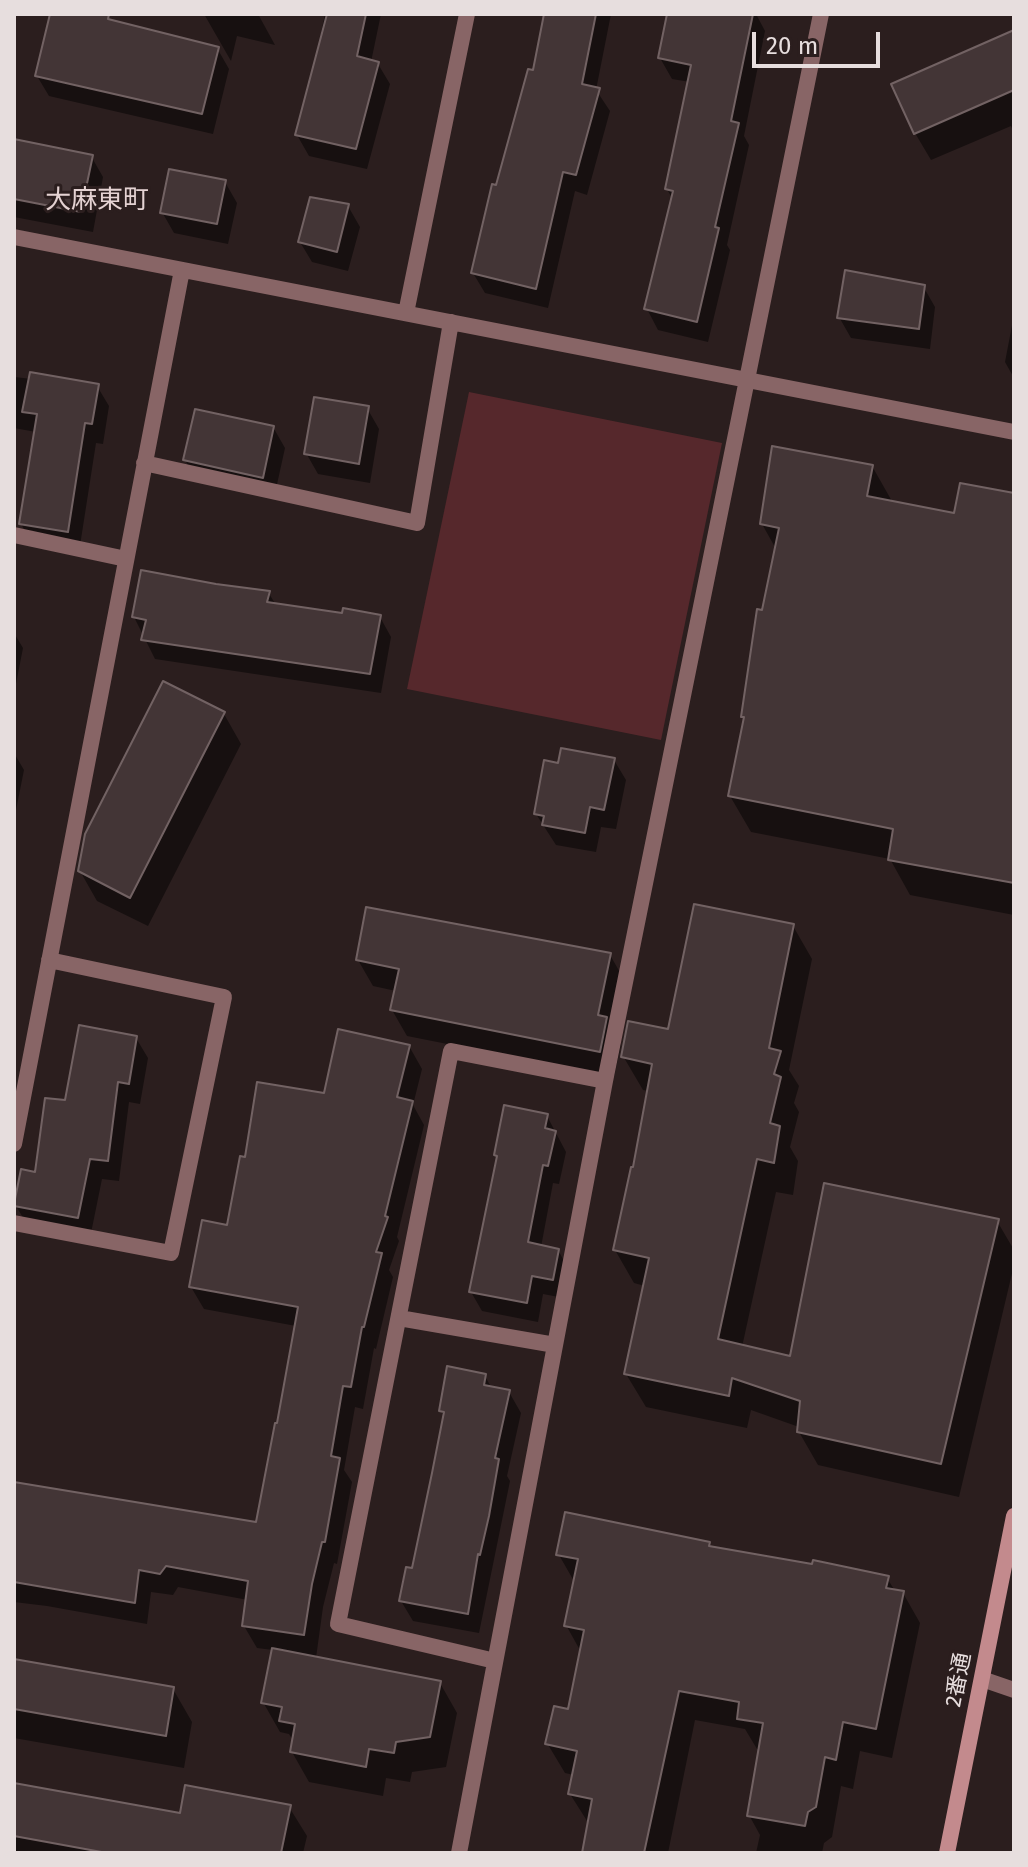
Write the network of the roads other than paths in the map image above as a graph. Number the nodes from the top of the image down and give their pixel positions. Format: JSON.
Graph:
{"nodes":[{"id":1,"x":467,"y":14,"type":"edge"},
{"id":2,"x":821,"y":14,"type":"edge"},
{"id":3,"x":14,"y":237,"type":"edge"},
{"id":4,"x":182,"y":270,"type":"junction"},
{"id":5,"x":406,"y":313,"type":"junction"},
{"id":6,"x":451,"y":322,"type":"junction"},
{"id":7,"x":749,"y":380,"type":"junction"},
{"id":8,"x":1014,"y":432,"type":"edge"},
{"id":9,"x":144,"y":463,"type":"junction"},
{"id":10,"x":14,"y":535,"type":"edge"},
{"id":11,"x":126,"y":559,"type":"junction"},
{"id":12,"x":49,"y":960,"type":"junction"},
{"id":13,"x":605,"y":1081,"type":"junction"},
{"id":14,"x":14,"y":1144,"type":"edge"},
{"id":15,"x":14,"y":1223,"type":"edge"},
{"id":16,"x":399,"y":1318,"type":"junction"},
{"id":17,"x":555,"y":1345,"type":"junction"},
{"id":18,"x":1014,"y":1516,"type":"edge"},
{"id":19,"x":495,"y":1661,"type":"junction"},
{"id":20,"x":982,"y":1679,"type":"junction"},
{"id":21,"x":1014,"y":1690,"type":"edge"},
{"id":22,"x":459,"y":1853,"type":"edge"},
{"id":23,"x":947,"y":1853,"type":"edge"}],
"edges":[{"from":1,"to":5,"type":"street"},
{"from":2,"to":7,"type":"street"},
{"from":3,"to":4,"type":"street"},
{"from":4,"to":5,"type":"street"},
{"from":4,"to":9,"type":"street"},
{"from":5,"to":6,"type":"street"},
{"from":6,"to":7,"type":"street"},
{"from":6,"to":9,"type":"street"},
{"from":7,"to":8,"type":"street"},
{"from":7,"to":13,"type":"street"},
{"from":9,"to":11,"type":"street"},
{"from":10,"to":11,"type":"street"},
{"from":11,"to":12,"type":"street"},
{"from":12,"to":14,"type":"street"},
{"from":12,"to":15,"type":"street"},
{"from":13,"to":16,"type":"street"},
{"from":13,"to":17,"type":"street"},
{"from":16,"to":17,"type":"street"},
{"from":16,"to":19,"type":"street"},
{"from":17,"to":19,"type":"street"},
{"from":18,"to":20,"type":"main road","name":"2番通"},
{"from":19,"to":22,"type":"street"},
{"from":20,"to":21,"type":"street"},
{"from":20,"to":23,"type":"main road","name":"2番通"}]}
